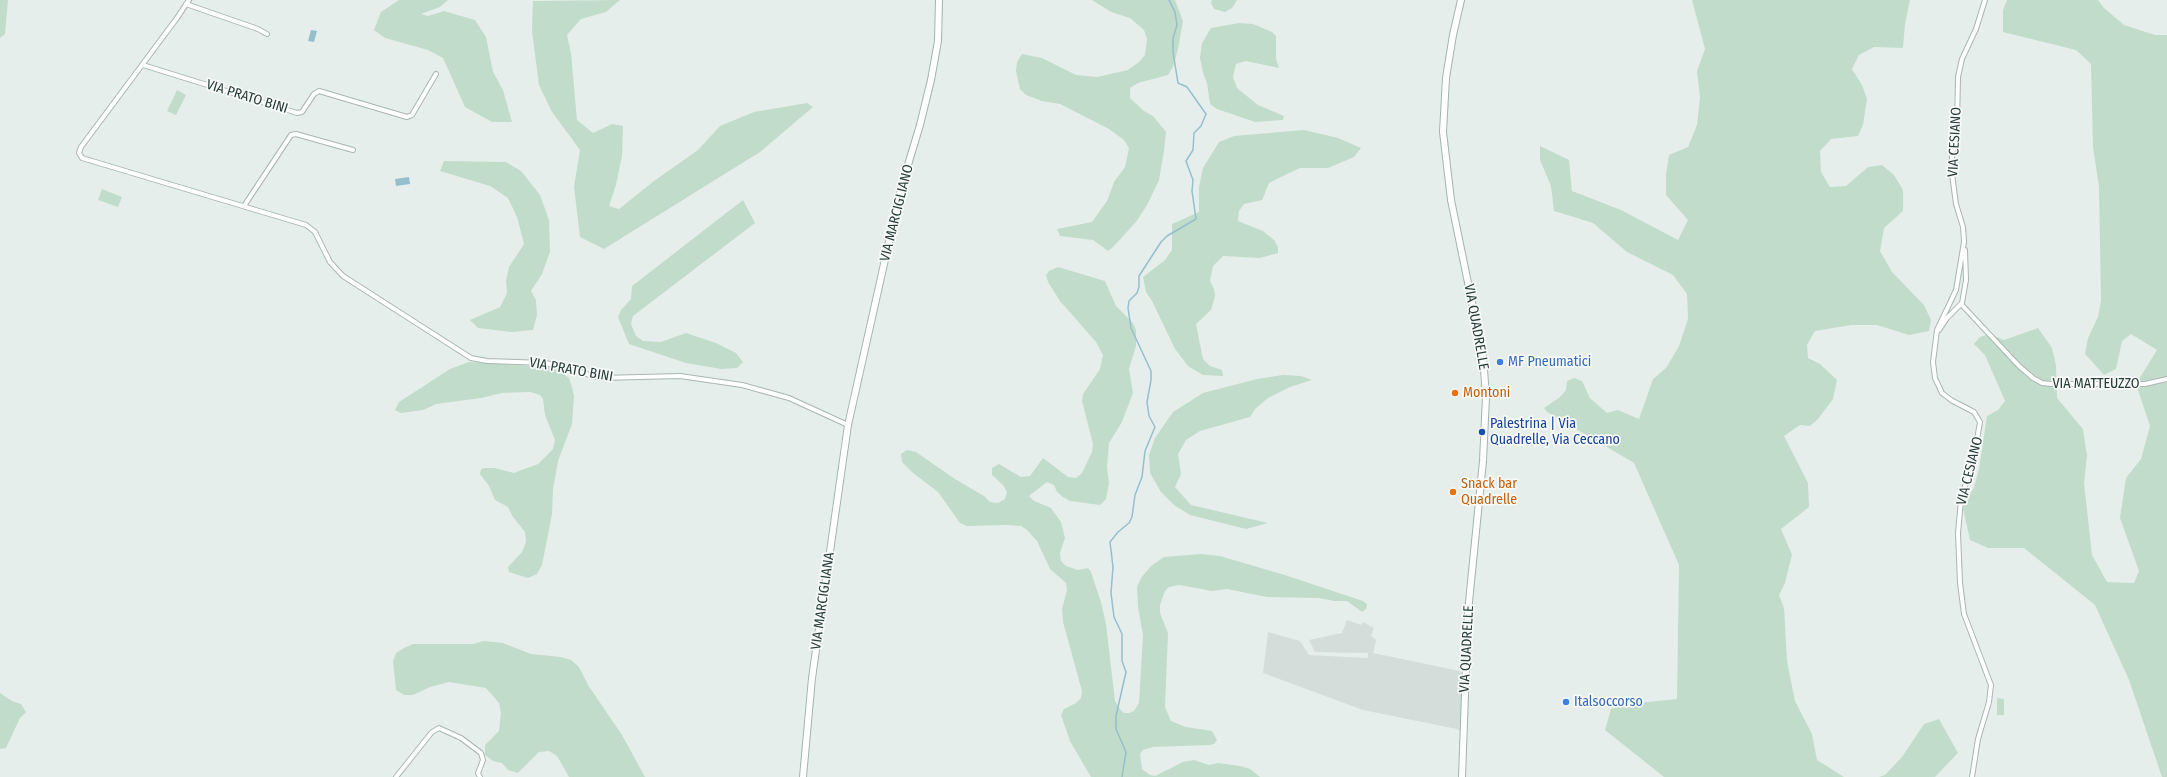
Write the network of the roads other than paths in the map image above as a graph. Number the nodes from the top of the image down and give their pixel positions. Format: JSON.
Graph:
{"nodes":[{"id":1,"x":939,"y":0,"type":"edge"},
{"id":2,"x":1461,"y":0,"type":"edge"},
{"id":3,"x":1985,"y":0,"type":"edge"},
{"id":4,"x":187,"y":2,"type":"edge"},
{"id":5,"x":267,"y":34,"type":"dead end"},
{"id":6,"x":143,"y":65,"type":"junction"},
{"id":7,"x":436,"y":74,"type":"dead end"},
{"id":8,"x":353,"y":150,"type":"dead end"},
{"id":9,"x":244,"y":206,"type":"junction"},
{"id":10,"x":1964,"y":236,"type":"junction"},
{"id":11,"x":1961,"y":304,"type":"junction"},
{"id":12,"x":1935,"y":338,"type":"junction"},
{"id":13,"x":2167,"y":379,"type":"edge"},
{"id":14,"x":848,"y":425,"type":"junction"},
{"id":15,"x":396,"y":777,"type":"edge"},
{"id":16,"x":480,"y":777,"type":"edge"},
{"id":17,"x":803,"y":777,"type":"edge"},
{"id":18,"x":1462,"y":777,"type":"edge"},
{"id":19,"x":1972,"y":777,"type":"edge"}],
"edges":[{"from":1,"to":14,"type":"street","name":"VIA MARCIGLIANO"},
{"from":2,"to":18,"type":"street","name":"VIA QUADRELLE"},
{"from":3,"to":10,"type":"street","name":"VIA CESIANO"},
{"from":4,"to":5,"type":"street","name":"VIA PRATO BINI"},
{"from":4,"to":6,"type":"street","name":"VIA PRATO BINI"},
{"from":6,"to":7,"type":"street","name":"VIA PRATO BINI"},
{"from":6,"to":9,"type":"street","name":"VIA PRATO BINI"},
{"from":8,"to":9,"type":"street","name":"VIA PRATO BINI"},
{"from":9,"to":14,"type":"street","name":"VIA PRATO BINI"},
{"from":10,"to":11,"type":"street"},
{"from":10,"to":12,"type":"street","name":"VIA CESIANO"},
{"from":11,"to":12,"type":"street"},
{"from":11,"to":13,"type":"street","name":"VIA MATTEUZZO"},
{"from":12,"to":19,"type":"street","name":"VIA CESIANO"},
{"from":14,"to":17,"type":"street","name":"VIA MARCIGLIANA"},
{"from":15,"to":16,"type":"street"}]}
